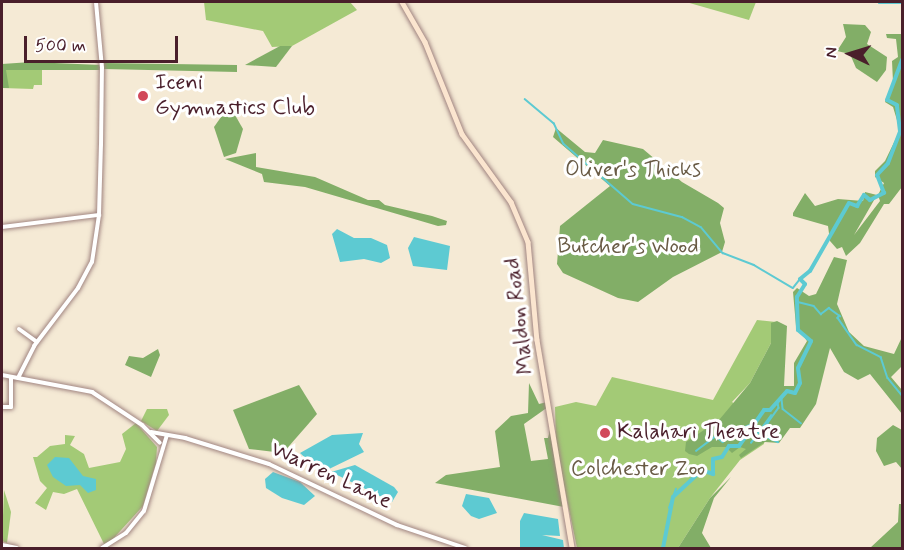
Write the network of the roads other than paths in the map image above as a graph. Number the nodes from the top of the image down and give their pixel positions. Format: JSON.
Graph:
{"nodes":[{"id":1,"x":96,"y":2,"type":"edge"},
{"id":2,"x":402,"y":2,"type":"edge"},
{"id":3,"x":99,"y":215,"type":"junction"},
{"id":4,"x":2,"y":227,"type":"edge"},
{"id":5,"x":18,"y":328,"type":"dead end"},
{"id":6,"x":37,"y":342,"type":"junction"},
{"id":7,"x":2,"y":375,"type":"edge"},
{"id":8,"x":11,"y":378,"type":"junction"},
{"id":9,"x":18,"y":378,"type":"junction"},
{"id":10,"x":2,"y":407,"type":"edge"},
{"id":11,"x":151,"y":432,"type":"junction"},
{"id":12,"x":159,"y":433,"type":"junction"},
{"id":13,"x":167,"y":438,"type":"junction"},
{"id":14,"x":158,"y":441,"type":"junction"},
{"id":15,"x":161,"y":457,"type":"junction"},
{"id":16,"x":2,"y":545,"type":"edge"},
{"id":17,"x":17,"y":549,"type":"edge"},
{"id":18,"x":102,"y":549,"type":"edge"},
{"id":19,"x":465,"y":549,"type":"edge"},
{"id":20,"x":572,"y":549,"type":"edge"}],
"edges":[{"from":1,"to":3,"type":"street"},
{"from":2,"to":20,"type":"main road","name":"Maldon Road"},
{"from":3,"to":4,"type":"street"},
{"from":3,"to":6,"type":"street"},
{"from":5,"to":6,"type":"street"},
{"from":6,"to":9,"type":"street"},
{"from":7,"to":8,"type":"street","name":"Warren Lane"},
{"from":8,"to":9,"type":"street","name":"Warren Lane"},
{"from":8,"to":10,"type":"street"},
{"from":9,"to":11,"type":"street","name":"Warren Lane"},
{"from":11,"to":12,"type":"street","name":"Warren Lane"},
{"from":11,"to":14,"type":"street","name":"Warren Lane"},
{"from":12,"to":13,"type":"street","name":"Warren Lane"},
{"from":12,"to":14,"type":"street"},
{"from":13,"to":14,"type":"street","name":"Warren Lane"},
{"from":13,"to":15,"type":"street"},
{"from":13,"to":19,"type":"street","name":"Warren Lane"},
{"from":14,"to":15,"type":"street"},
{"from":15,"to":18,"type":"street"},
{"from":16,"to":17,"type":"street"}]}
